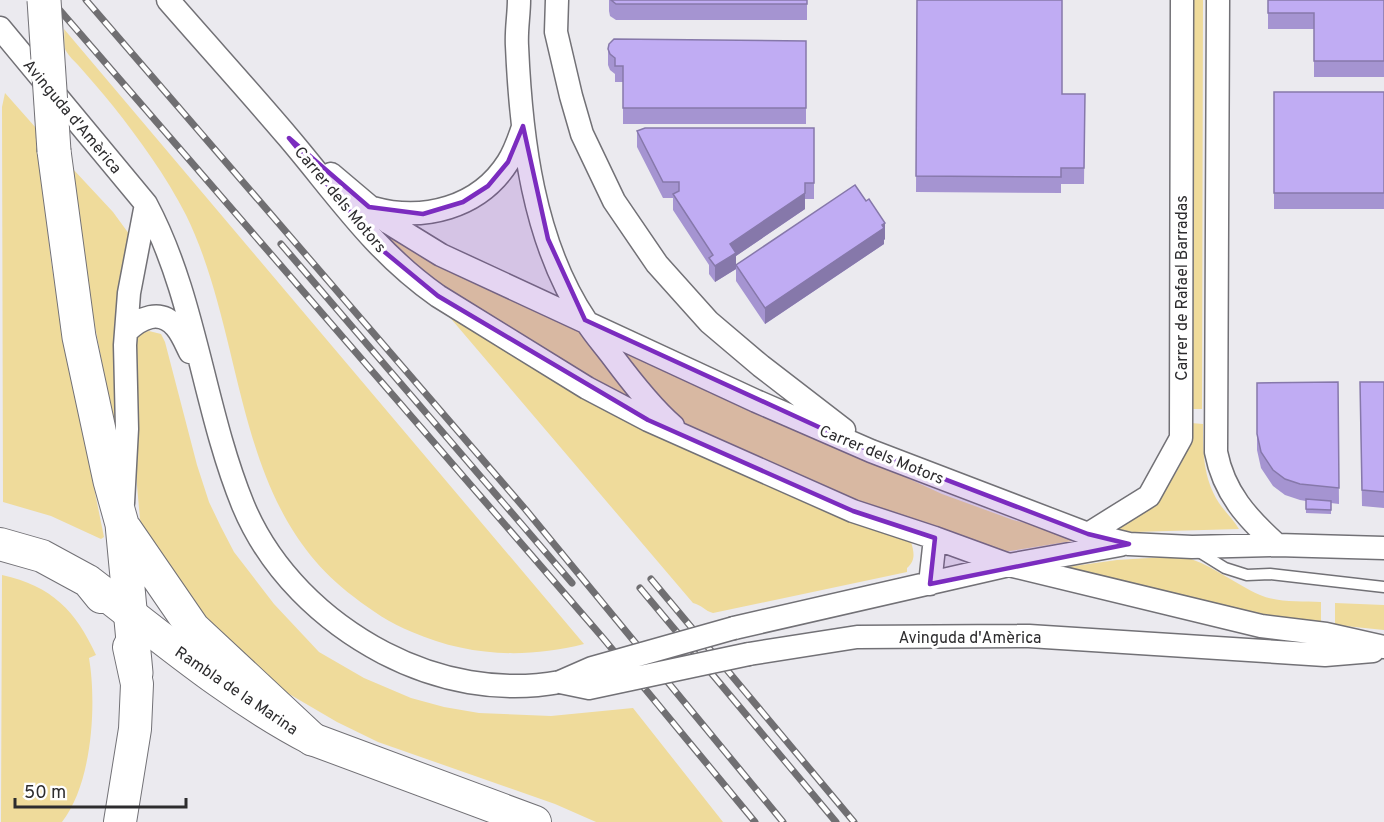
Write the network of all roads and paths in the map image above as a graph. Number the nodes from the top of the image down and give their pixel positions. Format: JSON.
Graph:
{"nodes":[{"id":1,"x":44,"y":0,"type":"edge"},
{"id":2,"x":168,"y":0,"type":"edge"},
{"id":3,"x":519,"y":0,"type":"edge"},
{"id":4,"x":557,"y":0,"type":"edge"},
{"id":5,"x":1182,"y":0,"type":"edge"},
{"id":6,"x":1218,"y":0,"type":"edge"},
{"id":7,"x":0,"y":28,"type":"edge"},
{"id":8,"x":523,"y":126,"type":"junction"},
{"id":9,"x":289,"y":138,"type":"junction"},
{"id":10,"x":146,"y":204,"type":"junction"},
{"id":11,"x":369,"y":207,"type":"junction"},
{"id":12,"x":585,"y":320,"type":"junction"},
{"id":13,"x":126,"y":332,"type":"junction"},
{"id":14,"x":206,"y":379,"type":"junction"},
{"id":15,"x":692,"y":441,"type":"junction"},
{"id":16,"x":872,"y":451,"type":"junction"},
{"id":17,"x":122,"y":524,"type":"junction"},
{"id":18,"x":1089,"y":534,"type":"junction"},
{"id":19,"x":935,"y":538,"type":"junction"},
{"id":20,"x":0,"y":544,"type":"edge"},
{"id":21,"x":1129,"y":544,"type":"junction"},
{"id":22,"x":1277,"y":545,"type":"junction"},
{"id":23,"x":1192,"y":547,"type":"junction"},
{"id":24,"x":1384,"y":548,"type":"edge"},
{"id":25,"x":1009,"y":565,"type":"junction"},
{"id":26,"x":88,"y":581,"type":"junction"},
{"id":27,"x":930,"y":584,"type":"junction"},
{"id":28,"x":1384,"y":587,"type":"edge"},
{"id":29,"x":131,"y":614,"type":"junction"},
{"id":30,"x":1384,"y":648,"type":"edge"},
{"id":31,"x":136,"y":673,"type":"junction"},
{"id":32,"x":560,"y":682,"type":"junction"},
{"id":33,"x":312,"y":739,"type":"junction"},
{"id":34,"x":118,"y":819,"type":"edge"},
{"id":35,"x":535,"y":822,"type":"edge"}],
"edges":[{"from":1,"to":17,"type":"highway","bridge":true},
{"from":2,"to":9,"type":"street"},
{"from":3,"to":8,"type":"street"},
{"from":4,"to":16,"type":"street"},
{"from":5,"to":18,"type":"street","name":"Carrer de Rafael Barradas"},
{"from":6,"to":22,"type":"street"},
{"from":7,"to":10,"type":"street","name":"Avinguda d'Amèrica"},
{"from":8,"to":11,"type":"street"},
{"from":8,"to":12,"type":"street"},
{"from":9,"to":11,"type":"street","name":"Carrer dels Motors"},
{"from":9,"to":15,"type":"street","name":"Carrer dels Motors"},
{"from":10,"to":13,"type":"street"},
{"from":10,"to":14,"type":"street","name":"Avinguda d'Amèrica"},
{"from":11,"to":12,"type":"street","name":"Carrer dels Motors"},
{"from":12,"to":15,"type":"street","name":"Carrer dels Motors"},
{"from":12,"to":16,"type":"street","name":"Carrer dels Motors"},
{"from":13,"to":14,"type":"street","name":"Avinguda d'Amèrica"},
{"from":13,"to":17,"type":"street"},
{"from":14,"to":32,"type":"street","name":"Avinguda d'Amèrica"},
{"from":15,"to":19,"type":"street","name":"Carrer dels Motors"},
{"from":16,"to":18,"type":"street","name":"Carrer dels Motors"},
{"from":17,"to":29,"type":"highway"},
{"from":17,"to":33,"type":"highway"},
{"from":18,"to":21,"type":"street","name":"Carrer dels Motors"},
{"from":19,"to":25,"type":"street","name":"Carrer dels Motors"},
{"from":19,"to":27,"type":"street"},
{"from":20,"to":26,"type":"street"},
{"from":21,"to":23,"type":"street","name":"Carrer dels Motors"},
{"from":21,"to":25,"type":"street","name":"Avinguda d'Amèrica"},
{"from":22,"to":23,"type":"street","name":"Carrer dels Motors"},
{"from":22,"to":24,"type":"street","name":"Carrer dels Motors"},
{"from":23,"to":28,"type":"lane","name":"Carrer dels Motors"},
{"from":25,"to":27,"type":"street","name":"Avinguda d'Amèrica"},
{"from":25,"to":30,"type":"street","name":"Carrer dels Motors"},
{"from":26,"to":29,"type":"street","name":"Rambla de la Marina"},
{"from":26,"to":31,"type":"street"},
{"from":27,"to":32,"type":"street","name":"Avinguda d'Amèrica","bridge":true},
{"from":29,"to":31,"type":"highway"},
{"from":29,"to":33,"type":"street","name":"Rambla de la Marina"},
{"from":30,"to":32,"type":"street","name":"Avinguda d'Amèrica","bridge":true},
{"from":31,"to":34,"type":"street"},
{"from":33,"to":35,"type":"street","name":"Rambla de la Marina"}]}
